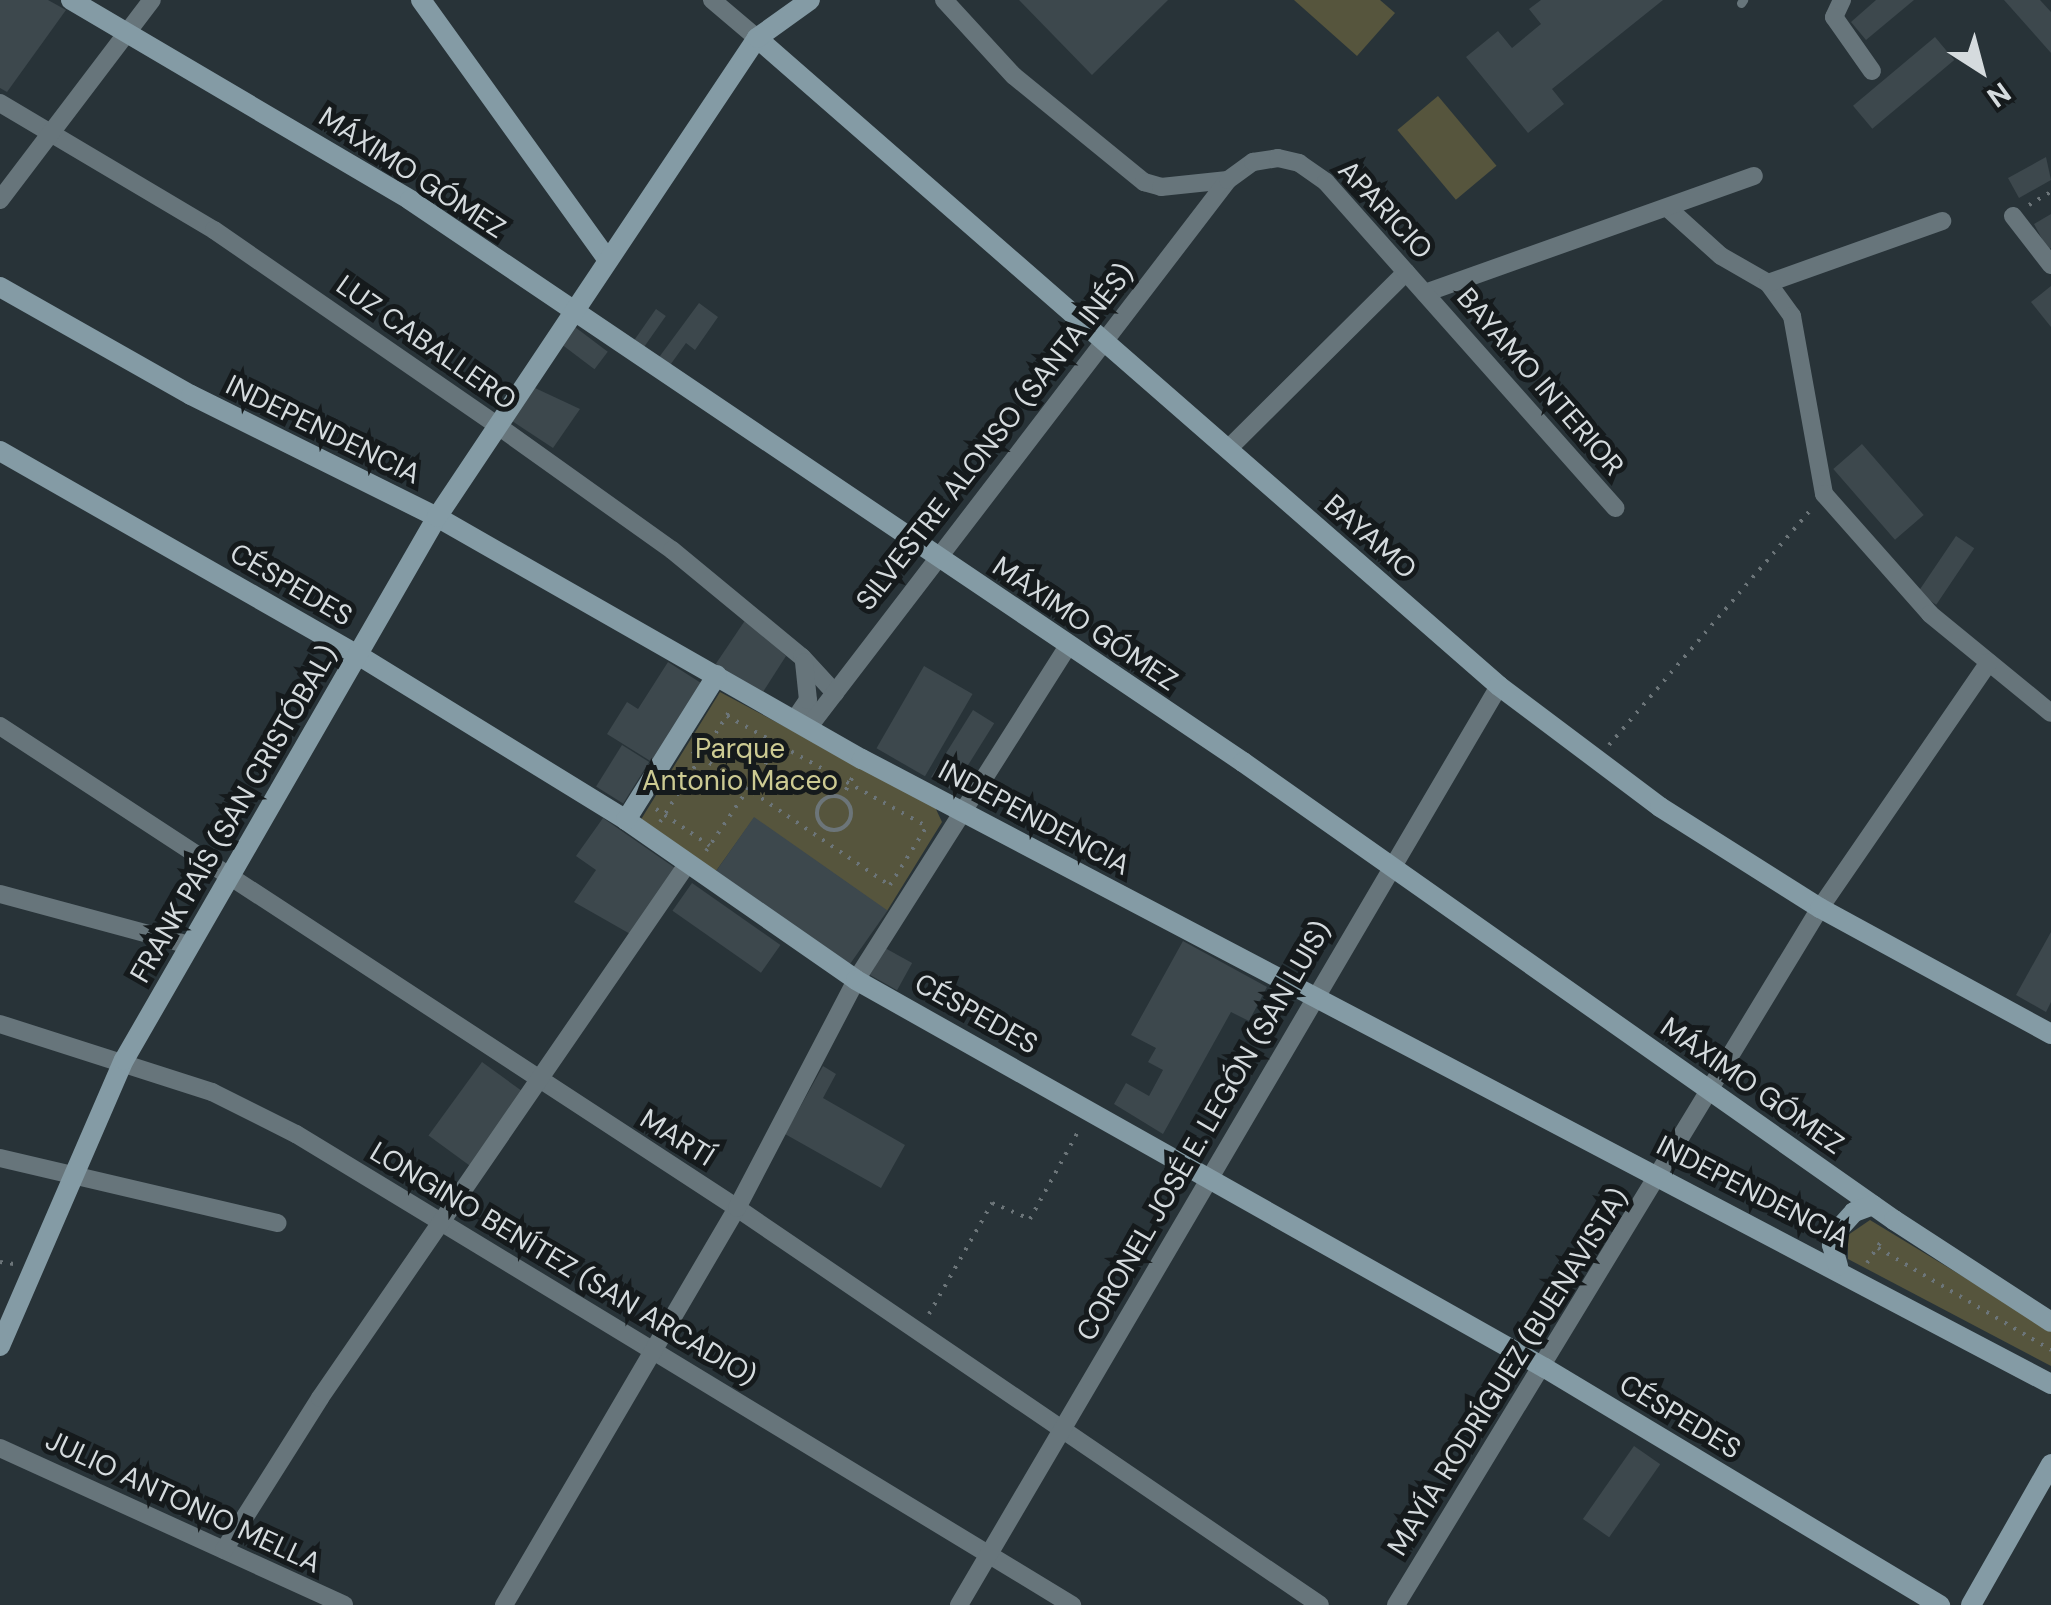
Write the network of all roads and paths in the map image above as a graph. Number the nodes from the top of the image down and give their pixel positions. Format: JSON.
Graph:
{"nodes":[{"id":1,"x":71,"y":0,"type":"edge"},
{"id":2,"x":152,"y":0,"type":"edge"},
{"id":3,"x":421,"y":0,"type":"edge"},
{"id":4,"x":712,"y":0,"type":"edge"},
{"id":5,"x":810,"y":0,"type":"edge"},
{"id":6,"x":944,"y":0,"type":"edge"},
{"id":7,"x":1842,"y":0,"type":"edge"},
{"id":8,"x":127,"y":32,"type":"junction"},
{"id":9,"x":757,"y":38,"type":"junction"},
{"id":10,"x":1872,"y":71,"type":"dead end"},
{"id":11,"x":0,"y":103,"type":"edge"},
{"id":12,"x":48,"y":134,"type":"junction"},
{"id":13,"x":1754,"y":176,"type":"dead end"},
{"id":14,"x":1228,"y":180,"type":"junction"},
{"id":15,"x":2051,"y":192,"type":"edge"},
{"id":16,"x":0,"y":200,"type":"edge"},
{"id":17,"x":1671,"y":210,"type":"junction"},
{"id":18,"x":2012,"y":216,"type":"joint"},
{"id":19,"x":1942,"y":221,"type":"dead end"},
{"id":20,"x":608,"y":260,"type":"junction"},
{"id":21,"x":2051,"y":265,"type":"edge"},
{"id":22,"x":1406,"y":272,"type":"junction"},
{"id":23,"x":1768,"y":283,"type":"junction"},
{"id":24,"x":0,"y":288,"type":"edge"},
{"id":25,"x":1424,"y":293,"type":"junction"},
{"id":26,"x":574,"y":313,"type":"junction"},
{"id":27,"x":1106,"y":342,"type":"junction"},
{"id":28,"x":498,"y":426,"type":"junction"},
{"id":29,"x":1228,"y":449,"type":"junction"},
{"id":30,"x":0,"y":450,"type":"edge"},
{"id":31,"x":1824,"y":494,"type":"junction"},
{"id":32,"x":1615,"y":508,"type":"dead end"},
{"id":33,"x":437,"y":517,"type":"junction"},
{"id":34,"x":935,"y":557,"type":"junction"},
{"id":35,"x":1068,"y":646,"type":"junction"},
{"id":36,"x":358,"y":655,"type":"junction"},
{"id":37,"x":802,"y":657,"type":"junction"},
{"id":38,"x":1988,"y":662,"type":"junction"},
{"id":39,"x":716,"y":675,"type":"junction"},
{"id":40,"x":2051,"y":684,"type":"edge"},
{"id":41,"x":1499,"y":686,"type":"junction"},
{"id":42,"x":743,"y":690,"type":"junction"},
{"id":43,"x":2030,"y":692,"type":"junction"},
{"id":44,"x":834,"y":693,"type":"junction"},
{"id":45,"x":2051,"y":712,"type":"edge"},
{"id":46,"x":727,"y":716,"type":"junction"},
{"id":47,"x":802,"y":724,"type":"junction"},
{"id":48,"x":0,"y":726,"type":"edge"},
{"id":49,"x":676,"y":740,"type":"junction"},
{"id":50,"x":778,"y":744,"type":"junction"},
{"id":51,"x":701,"y":757,"type":"junction"},
{"id":52,"x":1596,"y":759,"type":"junction"},
{"id":53,"x":748,"y":789,"type":"junction"},
{"id":54,"x":640,"y":798,"type":"junction"},
{"id":55,"x":961,"y":811,"type":"junction"},
{"id":56,"x":665,"y":815,"type":"junction"},
{"id":57,"x":626,"y":820,"type":"junction"},
{"id":58,"x":927,"y":826,"type":"junction"},
{"id":59,"x":825,"y":828,"type":"junction"},
{"id":60,"x":651,"y":836,"type":"junction"},
{"id":61,"x":819,"y":837,"type":"junction"},
{"id":62,"x":946,"y":837,"type":"junction"},
{"id":63,"x":710,"y":846,"type":"junction"},
{"id":64,"x":1390,"y":864,"type":"junction"},
{"id":65,"x":692,"y":865,"type":"junction"},
{"id":66,"x":228,"y":880,"type":"junction"},
{"id":67,"x":890,"y":885,"type":"junction"},
{"id":68,"x":0,"y":894,"type":"edge"},
{"id":69,"x":908,"y":898,"type":"junction"},
{"id":70,"x":1820,"y":908,"type":"junction"},
{"id":71,"x":190,"y":945,"type":"junction"},
{"id":72,"x":856,"y":980,"type":"junction"},
{"id":73,"x":1314,"y":996,"type":"junction"},
{"id":74,"x":0,"y":1024,"type":"edge"},
{"id":75,"x":2051,"y":1034,"type":"edge"},
{"id":76,"x":124,"y":1060,"type":"junction"},
{"id":77,"x":538,"y":1084,"type":"junction"},
{"id":78,"x":1712,"y":1092,"type":"junction"},
{"id":79,"x":1091,"y":1108,"type":"junction"},
{"id":80,"x":0,"y":1158,"type":"edge"},
{"id":81,"x":1210,"y":1175,"type":"junction"},
{"id":82,"x":72,"y":1176,"type":"junction"},
{"id":83,"x":1662,"y":1176,"type":"junction"},
{"id":84,"x":1872,"y":1205,"type":"junction"},
{"id":85,"x":737,"y":1208,"type":"junction"},
{"id":86,"x":1894,"y":1220,"type":"junction"},
{"id":87,"x":276,"y":1223,"type":"dead end"},
{"id":88,"x":446,"y":1224,"type":"junction"},
{"id":89,"x":1878,"y":1248,"type":"junction"},
{"id":90,"x":1838,"y":1266,"type":"junction"},
{"id":91,"x":1857,"y":1278,"type":"junction"},
{"id":92,"x":2051,"y":1322,"type":"edge"},
{"id":93,"x":919,"y":1331,"type":"junction"},
{"id":94,"x":0,"y":1346,"type":"edge"},
{"id":95,"x":2051,"y":1350,"type":"edge"},
{"id":96,"x":654,"y":1355,"type":"junction"},
{"id":97,"x":1544,"y":1368,"type":"junction"},
{"id":98,"x":2051,"y":1384,"type":"edge"},
{"id":99,"x":1063,"y":1428,"type":"junction"},
{"id":100,"x":0,"y":1448,"type":"edge"},
{"id":101,"x":2051,"y":1464,"type":"edge"},
{"id":102,"x":224,"y":1550,"type":"junction"},
{"id":103,"x":991,"y":1551,"type":"junction"},
{"id":104,"x":311,"y":1598,"type":"edge"},
{"id":105,"x":344,"y":1605,"type":"edge"},
{"id":106,"x":504,"y":1605,"type":"edge"},
{"id":107,"x":959,"y":1605,"type":"edge"},
{"id":108,"x":1072,"y":1605,"type":"edge"},
{"id":109,"x":1320,"y":1605,"type":"edge"},
{"id":110,"x":1396,"y":1605,"type":"edge"},
{"id":111,"x":1940,"y":1605,"type":"edge"},
{"id":112,"x":1971,"y":1605,"type":"edge"}],
"edges":[{"from":1,"to":8,"type":"street","name":"MÁXIMO GÓMEZ"},
{"from":2,"to":8,"type":"street"},
{"from":3,"to":20,"type":"street"},
{"from":4,"to":9,"type":"street","name":"BAYAMO"},
{"from":5,"to":9,"type":"street","name":"FRANK PAÍS (SAN CRISTÓBAL)"},
{"from":6,"to":14,"type":"street","name":"APARICIO"},
{"from":7,"to":10,"type":"street"},
{"from":8,"to":12,"type":"street"},
{"from":8,"to":26,"type":"street","name":"MÁXIMO GÓMEZ"},
{"from":9,"to":20,"type":"street","name":"FRANK PAÍS (SAN CRISTÓBAL)"},
{"from":9,"to":27,"type":"street","name":"BAYAMO"},
{"from":11,"to":12,"type":"street","name":"LUZ CABALLERO"},
{"from":12,"to":16,"type":"street"},
{"from":12,"to":28,"type":"street","name":"LUZ CABALLERO"},
{"from":13,"to":17,"type":"street","name":"APARICIO"},
{"from":14,"to":22,"type":"street","name":"APARICIO"},
{"from":14,"to":27,"type":"street","name":"SILVESTRE ALONSO (SANTA INÉS)"},
{"from":15,"to":18,"type":"path"},
{"from":17,"to":23,"type":"street"},
{"from":17,"to":25,"type":"street","name":"APARICIO"},
{"from":18,"to":21,"type":"street"},
{"from":19,"to":23,"type":"street"},
{"from":20,"to":26,"type":"street","name":"FRANK PAÍS (SAN CRISTÓBAL)"},
{"from":22,"to":25,"type":"street","name":"APARICIO"},
{"from":22,"to":29,"type":"street"},
{"from":23,"to":31,"type":"street"},
{"from":24,"to":33,"type":"street","name":"INDEPENDENCIA"},
{"from":25,"to":32,"type":"street","name":"BAYAMO INTERIOR"},
{"from":26,"to":28,"type":"street","name":"FRANK PAÍS (SAN CRISTÓBAL)"},
{"from":26,"to":34,"type":"street","name":"MÁXIMO GÓMEZ"},
{"from":27,"to":29,"type":"street","name":"BAYAMO"},
{"from":27,"to":34,"type":"street","name":"SILVESTRE ALONSO (SANTA INÉS)"},
{"from":28,"to":33,"type":"street","name":"FRANK PAÍS (SAN CRISTÓBAL)"},
{"from":28,"to":37,"type":"street","name":"LUZ CABALLERO"},
{"from":29,"to":41,"type":"street","name":"BAYAMO"},
{"from":30,"to":36,"type":"street","name":"CÉSPEDES"},
{"from":31,"to":38,"type":"street"},
{"from":31,"to":52,"type":"path"},
{"from":33,"to":36,"type":"street","name":"FRANK PAÍS (SAN CRISTÓBAL)"},
{"from":33,"to":39,"type":"street","name":"INDEPENDENCIA"},
{"from":34,"to":35,"type":"street","name":"MÁXIMO GÓMEZ"},
{"from":34,"to":44,"type":"street","name":"SILVESTRE ALONSO (SANTA INÉS)"},
{"from":35,"to":55,"type":"street"},
{"from":35,"to":64,"type":"street","name":"MÁXIMO GÓMEZ"},
{"from":36,"to":57,"type":"street","name":"CÉSPEDES"},
{"from":36,"to":66,"type":"street","name":"FRANK PAÍS (SAN CRISTÓBAL)"},
{"from":37,"to":44,"type":"street","name":"LUZ CABALLERO"},
{"from":37,"to":47,"type":"street"},
{"from":38,"to":43,"type":"street"},
{"from":38,"to":70,"type":"street","name":"MAYÍA RODRÍGUEZ (BUENAVISTA)"},
{"from":39,"to":42,"type":"street","name":"INDEPENDENCIA"},
{"from":39,"to":49,"type":"street"},
{"from":40,"to":43,"type":"street"},
{"from":41,"to":52,"type":"street","name":"BAYAMO"},
{"from":41,"to":64,"type":"street","name":"CORONEL JOSÉ E. LEGÓN (SAN LUIS)"},
{"from":42,"to":46,"type":"path"},
{"from":42,"to":47,"type":"street","name":"INDEPENDENCIA"},
{"from":43,"to":45,"type":"street"},
{"from":44,"to":47,"type":"street","name":"SILVESTRE ALONSO (SANTA INÉS)"},
{"from":46,"to":50,"type":"path"},
{"from":46,"to":51,"type":"path"},
{"from":47,"to":50,"type":"path"},
{"from":47,"to":55,"type":"street","name":"INDEPENDENCIA"},
{"from":48,"to":66,"type":"street","name":"MARTÍ"},
{"from":49,"to":51,"type":"path"},
{"from":49,"to":54,"type":"street"},
{"from":50,"to":53,"type":"path"},
{"from":50,"to":58,"type":"path"},
{"from":51,"to":53,"type":"path"},
{"from":51,"to":56,"type":"path"},
{"from":52,"to":70,"type":"street","name":"BAYAMO"},
{"from":53,"to":61,"type":"path"},
{"from":53,"to":63,"type":"path"},
{"from":54,"to":56,"type":"path"},
{"from":54,"to":57,"type":"street"},
{"from":55,"to":62,"type":"street"},
{"from":55,"to":73,"type":"street","name":"INDEPENDENCIA"},
{"from":56,"to":60,"type":"path"},
{"from":56,"to":63,"type":"path"},
{"from":57,"to":60,"type":"street","name":"CÉSPEDES"},
{"from":58,"to":62,"type":"path"},
{"from":58,"to":67,"type":"path"},
{"from":59,"to":59,"type":"path"},
{"from":59,"to":61,"type":"path"},
{"from":60,"to":65,"type":"street","name":"CÉSPEDES"},
{"from":61,"to":67,"type":"path"},
{"from":62,"to":69,"type":"street"},
{"from":63,"to":65,"type":"path"},
{"from":64,"to":73,"type":"street","name":"CORONEL JOSÉ E. LEGÓN (SAN LUIS)"},
{"from":64,"to":78,"type":"street","name":"MÁXIMO GÓMEZ"},
{"from":65,"to":72,"type":"street","name":"CÉSPEDES"},
{"from":65,"to":77,"type":"street"},
{"from":66,"to":71,"type":"street","name":"FRANK PAÍS (SAN CRISTÓBAL)"},
{"from":66,"to":77,"type":"street","name":"MARTÍ"},
{"from":67,"to":69,"type":"path"},
{"from":68,"to":71,"type":"street"},
{"from":69,"to":72,"type":"street"},
{"from":70,"to":75,"type":"street","name":"BAYAMO"},
{"from":70,"to":78,"type":"street","name":"MAYÍA RODRÍGUEZ (BUENAVISTA)"},
{"from":71,"to":76,"type":"street","name":"FRANK PAÍS (SAN CRISTÓBAL)"},
{"from":72,"to":79,"type":"street","name":"CÉSPEDES"},
{"from":72,"to":85,"type":"street"},
{"from":73,"to":81,"type":"street","name":"CORONEL JOSÉ E. LEGÓN (SAN LUIS)"},
{"from":73,"to":83,"type":"street","name":"INDEPENDENCIA"},
{"from":74,"to":76,"type":"street","name":"LONGINO BENÍTEZ (SAN ARCADIO)"},
{"from":76,"to":82,"type":"street","name":"FRANK PAÍS (SAN CRISTÓBAL)"},
{"from":76,"to":88,"type":"street","name":"LONGINO BENÍTEZ (SAN ARCADIO)"},
{"from":77,"to":85,"type":"street","name":"MARTÍ"},
{"from":77,"to":88,"type":"street"},
{"from":78,"to":83,"type":"street","name":"MAYÍA RODRÍGUEZ (BUENAVISTA)"},
{"from":78,"to":84,"type":"street","name":"MÁXIMO GÓMEZ"},
{"from":79,"to":81,"type":"street","name":"CÉSPEDES"},
{"from":79,"to":93,"type":"path"},
{"from":80,"to":82,"type":"street"},
{"from":81,"to":97,"type":"street","name":"CÉSPEDES"},
{"from":81,"to":99,"type":"street","name":"CORONEL JOSÉ E. LEGÓN (SAN LUIS)"},
{"from":82,"to":87,"type":"street"},
{"from":82,"to":94,"type":"street","name":"FRANK PAÍS (SAN CRISTÓBAL)"},
{"from":83,"to":90,"type":"street","name":"INDEPENDENCIA"},
{"from":83,"to":97,"type":"street","name":"MAYÍA RODRÍGUEZ (BUENAVISTA)"},
{"from":84,"to":86,"type":"street","name":"MÁXIMO GÓMEZ"},
{"from":84,"to":90,"type":"street"},
{"from":85,"to":93,"type":"street","name":"MARTÍ"},
{"from":85,"to":96,"type":"street"},
{"from":86,"to":89,"type":"path"},
{"from":86,"to":92,"type":"street","name":"MÁXIMO GÓMEZ"},
{"from":88,"to":96,"type":"street","name":"LONGINO BENÍTEZ (SAN ARCADIO)"},
{"from":88,"to":102,"type":"street"},
{"from":89,"to":91,"type":"path"},
{"from":89,"to":95,"type":"path"},
{"from":90,"to":91,"type":"street","name":"INDEPENDENCIA"},
{"from":91,"to":98,"type":"street","name":"INDEPENDENCIA"},
{"from":93,"to":99,"type":"street","name":"MARTÍ"},
{"from":96,"to":103,"type":"street","name":"LONGINO BENÍTEZ (SAN ARCADIO)"},
{"from":96,"to":106,"type":"street"},
{"from":97,"to":110,"type":"street","name":"MAYÍA RODRÍGUEZ (BUENAVISTA)"},
{"from":97,"to":111,"type":"street","name":"CÉSPEDES"},
{"from":99,"to":103,"type":"street","name":"CORONEL JOSÉ E. LEGÓN (SAN LUIS)"},
{"from":99,"to":109,"type":"street","name":"MARTÍ"},
{"from":100,"to":102,"type":"street","name":"JULIO ANTONIO MELLA"},
{"from":101,"to":112,"type":"street"},
{"from":102,"to":104,"type":"street","name":"JULIO ANTONIO MELLA"},
{"from":103,"to":107,"type":"street","name":"CORONEL JOSÉ E. LEGÓN (SAN LUIS)"},
{"from":103,"to":108,"type":"street","name":"LONGINO BENÍTEZ (SAN ARCADIO)"},
{"from":104,"to":105,"type":"street","name":"JULIO ANTONIO MELLA"}]}
